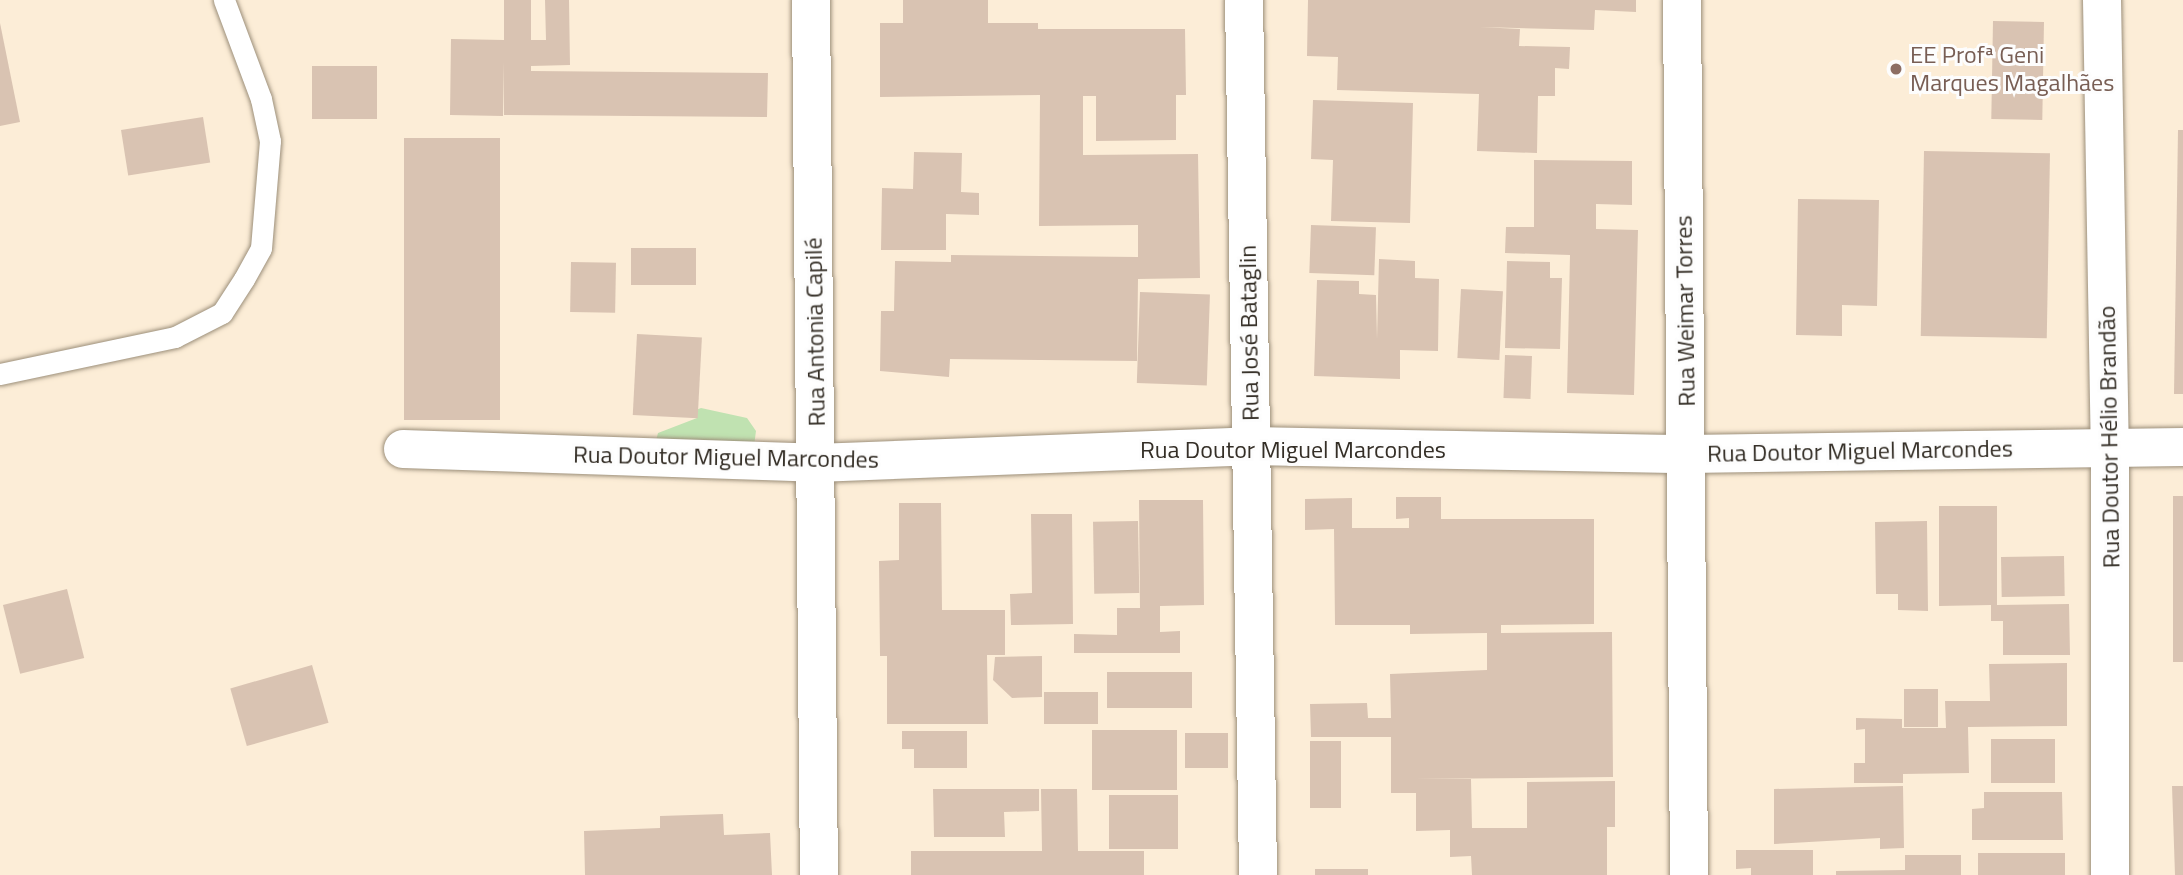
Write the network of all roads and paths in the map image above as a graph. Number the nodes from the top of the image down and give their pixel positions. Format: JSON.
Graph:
{"nodes":[{"id":1,"x":224,"y":0,"type":"edge"},
{"id":2,"x":811,"y":0,"type":"edge"},
{"id":3,"x":1244,"y":0,"type":"edge"},
{"id":4,"x":1682,"y":0,"type":"edge"},
{"id":5,"x":2102,"y":0,"type":"edge"},
{"id":6,"x":0,"y":374,"type":"edge"},
{"id":7,"x":1251,"y":446,"type":"junction"},
{"id":8,"x":2110,"y":447,"type":"junction"},
{"id":9,"x":2183,"y":447,"type":"edge"},
{"id":10,"x":403,"y":449,"type":"dead end"},
{"id":11,"x":1687,"y":454,"type":"junction"},
{"id":12,"x":816,"y":463,"type":"junction"},
{"id":13,"x":819,"y":875,"type":"edge"},
{"id":14,"x":1258,"y":875,"type":"edge"},
{"id":15,"x":1689,"y":875,"type":"edge"},
{"id":16,"x":2110,"y":875,"type":"edge"}],
"edges":[{"from":1,"to":6,"type":"lane"},
{"from":2,"to":12,"type":"street","name":"Rua Antonia Capilé"},
{"from":3,"to":7,"type":"street","name":"Rua José Bataglin"},
{"from":4,"to":11,"type":"street","name":"Rua Weimar Torres"},
{"from":5,"to":8,"type":"street","name":"Rua Doutor Hélio Brandão"},
{"from":7,"to":11,"type":"street","name":"Rua Doutor Miguel Marcondes"},
{"from":7,"to":12,"type":"street","name":"Rua Doutor Miguel Marcondes"},
{"from":7,"to":14,"type":"street","name":"Rua José Bataglin"},
{"from":8,"to":9,"type":"street","name":"Rua Doutor Miguel Marcondes"},
{"from":8,"to":11,"type":"street","name":"Rua Doutor Miguel Marcondes"},
{"from":8,"to":16,"type":"street","name":"Rua Doutor Hélio Brandão"},
{"from":10,"to":12,"type":"street","name":"Rua Doutor Miguel Marcondes"},
{"from":11,"to":15,"type":"street","name":"Rua Weimar Torres"},
{"from":12,"to":13,"type":"street","name":"Rua Antonia Capilé"}]}
